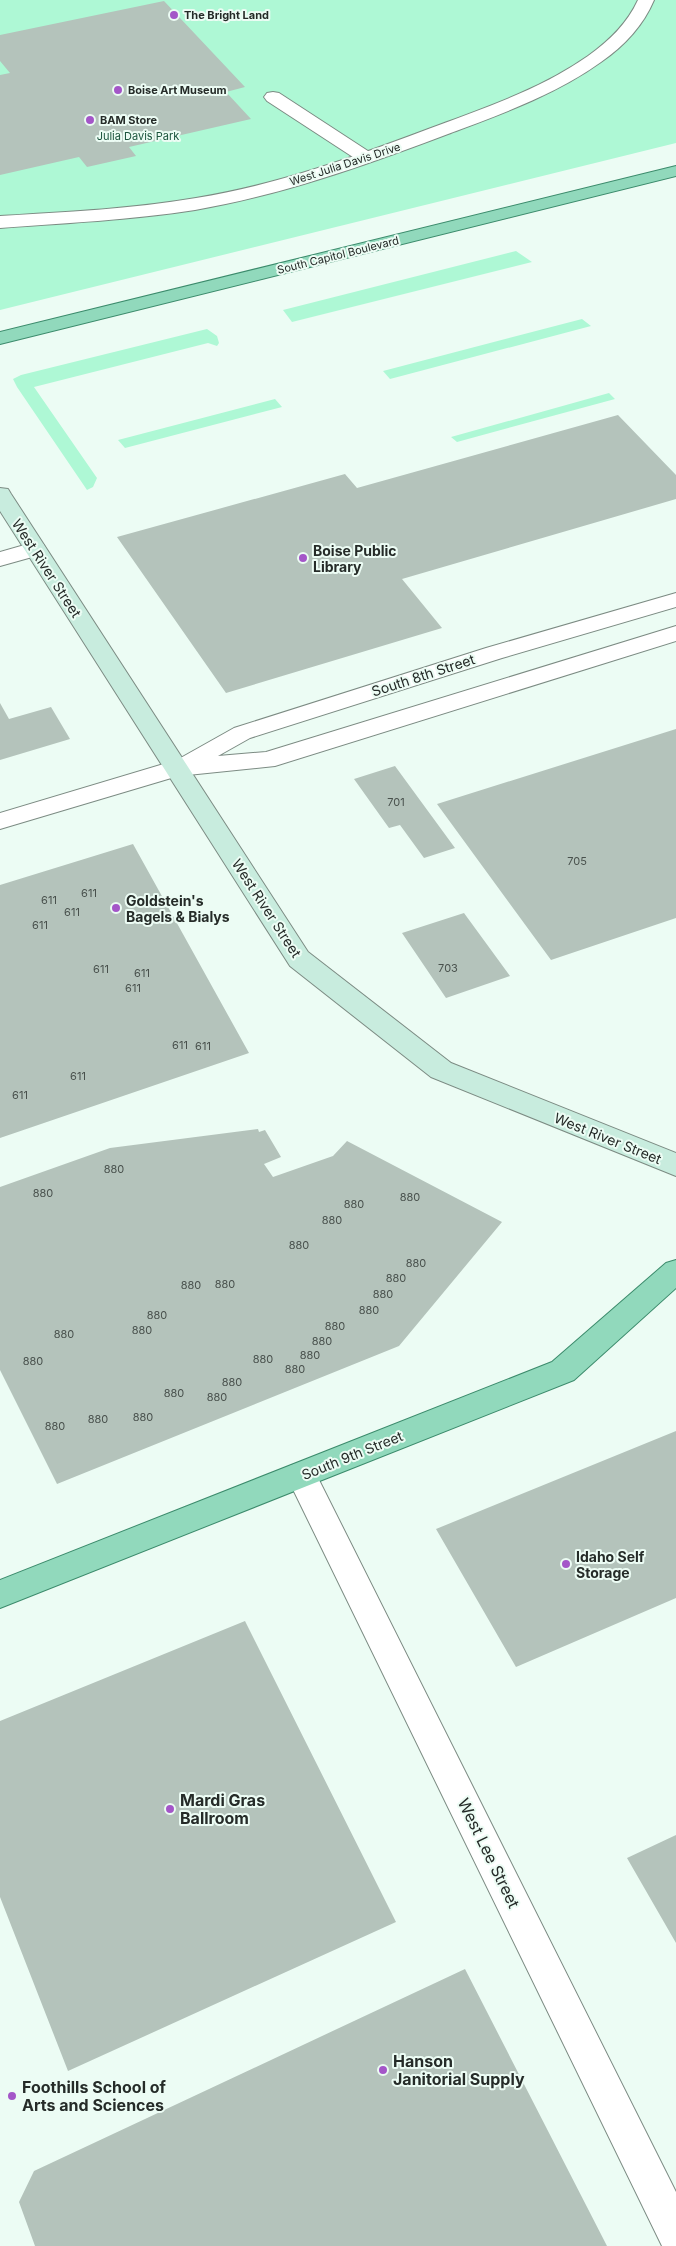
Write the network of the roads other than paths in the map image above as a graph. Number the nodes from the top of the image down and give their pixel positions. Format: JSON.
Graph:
{"nodes":[{"id":1,"x":646,"y":0,"type":"edge"},
{"id":2,"x":273,"y":97,"type":"dead end"},
{"id":3,"x":365,"y":157,"type":"junction"},
{"id":4,"x":676,"y":171,"type":"edge"},
{"id":5,"x":0,"y":222,"type":"edge"},
{"id":6,"x":0,"y":338,"type":"edge"},
{"id":7,"x":0,"y":494,"type":"edge"},
{"id":8,"x":35,"y":549,"type":"junction"},
{"id":9,"x":0,"y":559,"type":"edge"},
{"id":10,"x":676,"y":600,"type":"edge"},
{"id":11,"x":676,"y":633,"type":"edge"},
{"id":12,"x":177,"y":768,"type":"junction"},
{"id":13,"x":0,"y":820,"type":"edge"},
{"id":14,"x":676,"y":1165,"type":"edge"},
{"id":15,"x":676,"y":1271,"type":"edge"},
{"id":16,"x":301,"y":1475,"type":"junction"},
{"id":17,"x":0,"y":1594,"type":"edge"},
{"id":18,"x":676,"y":2232,"type":"edge"}],
"edges":[{"from":1,"to":3,"type":"street","name":"West Julia Davis Drive"},
{"from":2,"to":3,"type":"street"},
{"from":3,"to":5,"type":"street","name":"West Julia Davis Drive"},
{"from":4,"to":6,"type":"main road","name":"South Capitol Boulevard"},
{"from":7,"to":8,"type":"main road","name":"West River Street"},
{"from":8,"to":9,"type":"street"},
{"from":8,"to":12,"type":"main road","name":"West River Street"},
{"from":10,"to":12,"type":"street","name":"South 8th Street"},
{"from":11,"to":12,"type":"street","name":"South 8th Street"},
{"from":12,"to":13,"type":"street","name":"South 8th Street"},
{"from":12,"to":14,"type":"main road","name":"West River Street"},
{"from":15,"to":16,"type":"main road","name":"South 9th Street"},
{"from":16,"to":17,"type":"main road","name":"South 9th Street"},
{"from":16,"to":18,"type":"street","name":"West Lee Street"}]}
